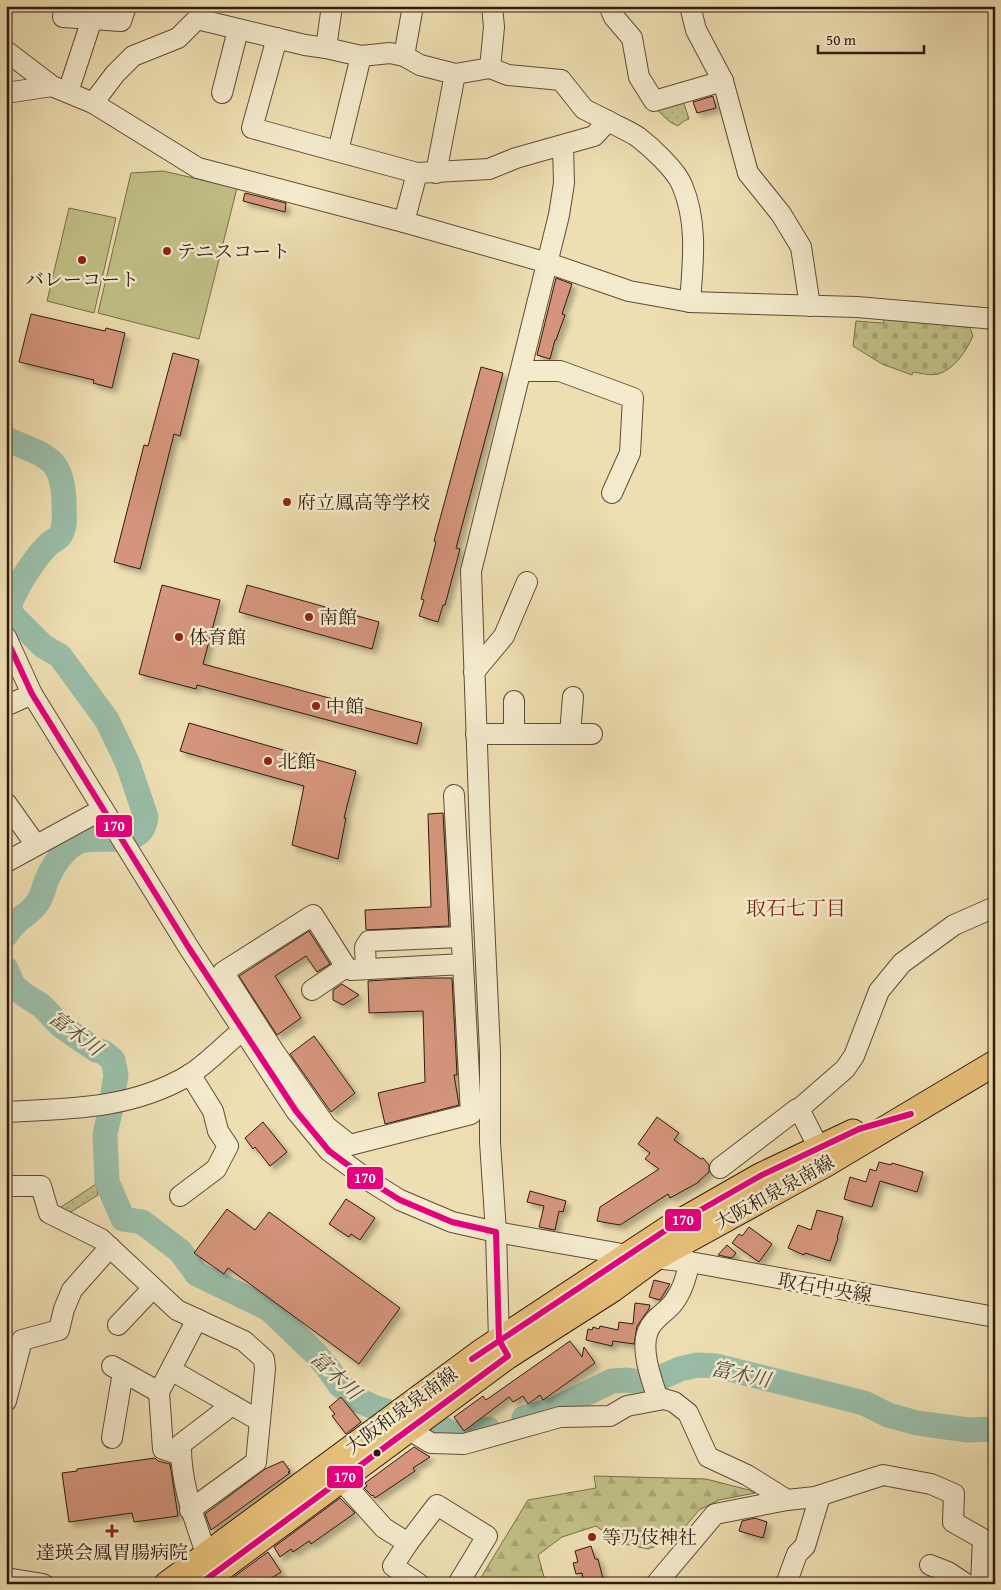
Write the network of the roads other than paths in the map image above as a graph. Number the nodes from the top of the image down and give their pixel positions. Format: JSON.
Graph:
{"nodes":[{"id":1,"x":65,"y":6,"type":"edge"},
{"id":2,"x":126,"y":6,"type":"edge"},
{"id":3,"x":332,"y":6,"type":"edge"},
{"id":4,"x":413,"y":6,"type":"edge"},
{"id":5,"x":492,"y":6,"type":"edge"},
{"id":6,"x":609,"y":6,"type":"edge"},
{"id":7,"x":690,"y":6,"type":"edge"},
{"id":8,"x":200,"y":13,"type":"edge"},
{"id":9,"x":92,"y":19,"type":"junction"},
{"id":10,"x":238,"y":30,"type":"junction"},
{"id":11,"x":277,"y":38,"type":"junction"},
{"id":12,"x":326,"y":48,"type":"junction"},
{"id":13,"x":6,"y":51,"type":"edge"},
{"id":14,"x":361,"y":56,"type":"junction"},
{"id":15,"x":404,"y":56,"type":"junction"},
{"id":16,"x":490,"y":68,"type":"junction"},
{"id":17,"x":455,"y":74,"type":"junction"},
{"id":18,"x":723,"y":81,"type":"junction"},
{"id":19,"x":60,"y":89,"type":"junction"},
{"id":20,"x":6,"y":93,"type":"edge"},
{"id":21,"x":222,"y":94,"type":"dead end"},
{"id":22,"x":93,"y":103,"type":"junction"},
{"id":23,"x":608,"y":121,"type":"junction"},
{"id":24,"x":563,"y":146,"type":"junction"},
{"id":25,"x":338,"y":151,"type":"junction"},
{"id":26,"x":427,"y":173,"type":"junction"},
{"id":27,"x":404,"y":222,"type":"junction"},
{"id":28,"x":548,"y":263,"type":"junction"},
{"id":29,"x":690,"y":302,"type":"junction"},
{"id":30,"x":810,"y":306,"type":"junction"},
{"id":31,"x":995,"y":319,"type":"edge"},
{"id":32,"x":521,"y":371,"type":"junction"},
{"id":33,"x":612,"y":493,"type":"dead end"},
{"id":34,"x":527,"y":582,"type":"dead end"},
{"id":35,"x":6,"y":637,"type":"edge"},
{"id":36,"x":474,"y":672,"type":"junction"},
{"id":37,"x":32,"y":694,"type":"junction"},
{"id":38,"x":573,"y":697,"type":"dead end"},
{"id":39,"x":514,"y":701,"type":"dead end"},
{"id":40,"x":6,"y":703,"type":"edge"},
{"id":41,"x":476,"y":734,"type":"junction"},
{"id":42,"x":514,"y":734,"type":"junction"},
{"id":43,"x":570,"y":734,"type":"junction"},
{"id":44,"x":592,"y":734,"type":"dead end"},
{"id":45,"x":454,"y":795,"type":"dead end"},
{"id":46,"x":6,"y":803,"type":"edge"},
{"id":47,"x":103,"y":809,"type":"junction"},
{"id":48,"x":36,"y":845,"type":"junction"},
{"id":49,"x":6,"y":862,"type":"edge"},
{"id":50,"x":995,"y":907,"type":"edge"},
{"id":51,"x":461,"y":936,"type":"junction"},
{"id":52,"x":463,"y":964,"type":"junction"},
{"id":53,"x":346,"y":967,"type":"junction"},
{"id":54,"x":366,"y":969,"type":"junction"},
{"id":55,"x":216,"y":976,"type":"junction"},
{"id":56,"x":312,"y":990,"type":"dead end"},
{"id":57,"x":242,"y":1030,"type":"junction"},
{"id":58,"x":995,"y":1063,"type":"edge"},
{"id":59,"x":190,"y":1074,"type":"junction"},
{"id":60,"x":799,"y":1109,"type":"junction"},
{"id":61,"x":6,"y":1112,"type":"edge"},
{"id":62,"x":480,"y":1114,"type":"junction"},
{"id":63,"x":823,"y":1155,"type":"junction"},
{"id":64,"x":720,"y":1168,"type":"dead end"},
{"id":65,"x":6,"y":1186,"type":"edge"},
{"id":66,"x":180,"y":1196,"type":"dead end"},
{"id":67,"x":496,"y":1232,"type":"junction"},
{"id":68,"x":110,"y":1247,"type":"junction"},
{"id":69,"x":628,"y":1255,"type":"junction"},
{"id":70,"x":654,"y":1258,"type":"junction"},
{"id":71,"x":690,"y":1262,"type":"junction"},
{"id":72,"x":153,"y":1288,"type":"junction"},
{"id":73,"x":995,"y":1317,"type":"edge"},
{"id":74,"x":197,"y":1319,"type":"junction"},
{"id":75,"x":118,"y":1325,"type":"dead end"},
{"id":76,"x":504,"y":1348,"type":"junction"},
{"id":77,"x":171,"y":1370,"type":"junction"},
{"id":78,"x":654,"y":1388,"type":"junction"},
{"id":79,"x":158,"y":1392,"type":"junction"},
{"id":80,"x":6,"y":1401,"type":"edge"},
{"id":81,"x":232,"y":1405,"type":"junction"},
{"id":82,"x":410,"y":1419,"type":"junction"},
{"id":83,"x":260,"y":1421,"type":"junction"},
{"id":84,"x":112,"y":1438,"type":"dead end"},
{"id":85,"x":181,"y":1454,"type":"junction"},
{"id":86,"x":341,"y":1480,"type":"junction"},
{"id":87,"x":820,"y":1496,"type":"junction"},
{"id":88,"x":787,"y":1500,"type":"junction"},
{"id":89,"x":190,"y":1510,"type":"junction"},
{"id":90,"x":408,"y":1543,"type":"junction"},
{"id":91,"x":930,"y":1565,"type":"dead end"},
{"id":92,"x":206,"y":1570,"type":"edge"},
{"id":93,"x":986,"y":1575,"type":"edge"},
{"id":94,"x":6,"y":1578,"type":"edge"},
{"id":95,"x":43,"y":1584,"type":"edge"},
{"id":96,"x":167,"y":1584,"type":"edge"},
{"id":97,"x":419,"y":1584,"type":"edge"},
{"id":98,"x":458,"y":1584,"type":"edge"},
{"id":99,"x":656,"y":1584,"type":"edge"},
{"id":100,"x":786,"y":1584,"type":"edge"},
{"id":101,"x":966,"y":1584,"type":"edge"}],
"edges":[{"from":1,"to":9,"type":"street"},
{"from":2,"to":9,"type":"street"},
{"from":3,"to":12,"type":"street"},
{"from":4,"to":15,"type":"street"},
{"from":5,"to":16,"type":"street"},
{"from":6,"to":18,"type":"street"},
{"from":7,"to":18,"type":"street"},
{"from":8,"to":10,"type":"street"},
{"from":8,"to":22,"type":"street"},
{"from":9,"to":19,"type":"street"},
{"from":10,"to":11,"type":"street"},
{"from":10,"to":21,"type":"street"},
{"from":11,"to":12,"type":"street"},
{"from":11,"to":25,"type":"street"},
{"from":12,"to":14,"type":"street"},
{"from":13,"to":19,"type":"street"},
{"from":14,"to":15,"type":"street"},
{"from":14,"to":25,"type":"street"},
{"from":15,"to":17,"type":"street"},
{"from":16,"to":17,"type":"street"},
{"from":16,"to":23,"type":"street"},
{"from":17,"to":26,"type":"street"},
{"from":18,"to":30,"type":"street"},
{"from":19,"to":20,"type":"street"},
{"from":19,"to":22,"type":"street"},
{"from":22,"to":27,"type":"street"},
{"from":23,"to":24,"type":"street"},
{"from":23,"to":29,"type":"street"},
{"from":24,"to":26,"type":"street"},
{"from":24,"to":28,"type":"street"},
{"from":25,"to":26,"type":"street"},
{"from":26,"to":27,"type":"street"},
{"from":27,"to":28,"type":"street"},
{"from":28,"to":29,"type":"street"},
{"from":28,"to":32,"type":"street"},
{"from":29,"to":30,"type":"street"},
{"from":30,"to":31,"type":"street"},
{"from":32,"to":33,"type":"street"},
{"from":32,"to":36,"type":"street"},
{"from":34,"to":36,"type":"street"},
{"from":35,"to":37,"type":"street"},
{"from":36,"to":41,"type":"street"},
{"from":37,"to":40,"type":"street"},
{"from":37,"to":47,"type":"street"},
{"from":38,"to":43,"type":"street"},
{"from":39,"to":42,"type":"street"},
{"from":41,"to":42,"type":"street"},
{"from":41,"to":62,"type":"street"},
{"from":42,"to":43,"type":"street"},
{"from":43,"to":44,"type":"street"},
{"from":45,"to":51,"type":"street"},
{"from":46,"to":48,"type":"street"},
{"from":47,"to":48,"type":"street"},
{"from":47,"to":55,"type":"street"},
{"from":48,"to":49,"type":"street"},
{"from":50,"to":60,"type":"street"},
{"from":51,"to":52,"type":"street"},
{"from":51,"to":54,"type":"street"},
{"from":52,"to":54,"type":"street"},
{"from":52,"to":62,"type":"street"},
{"from":53,"to":54,"type":"street"},
{"from":53,"to":55,"type":"street"},
{"from":53,"to":56,"type":"street"},
{"from":55,"to":57,"type":"street","name":"取石中央線"},
{"from":55,"to":62,"type":"street"},
{"from":57,"to":59,"type":"street"},
{"from":57,"to":67,"type":"street","name":"取石中央線"},
{"from":58,"to":63,"type":"main road","name":"大阪和泉泉南線"},
{"from":59,"to":61,"type":"street"},
{"from":59,"to":66,"type":"street"},
{"from":60,"to":63,"type":"street"},
{"from":60,"to":64,"type":"street"},
{"from":62,"to":67,"type":"street"},
{"from":63,"to":69,"type":"main road","name":"大阪和泉泉南線"},
{"from":63,"to":70,"type":"main road","name":"大阪和泉泉南線"},
{"from":65,"to":68,"type":"street"},
{"from":67,"to":69,"type":"street","name":"取石中央線"},
{"from":67,"to":76,"type":"street"},
{"from":68,"to":72,"type":"street"},
{"from":68,"to":80,"type":"street"},
{"from":69,"to":70,"type":"street","name":"取石中央線"},
{"from":69,"to":76,"type":"main road","name":"大阪和泉泉南線"},
{"from":70,"to":71,"type":"street","name":"取石中央線"},
{"from":70,"to":76,"type":"main road","name":"大阪和泉泉南線"},
{"from":71,"to":73,"type":"street","name":"取石中央線"},
{"from":71,"to":78,"type":"street"},
{"from":72,"to":74,"type":"street"},
{"from":72,"to":75,"type":"street"},
{"from":74,"to":77,"type":"street"},
{"from":74,"to":83,"type":"street"},
{"from":76,"to":82,"type":"main road","name":"大阪和泉泉南線"},
{"from":77,"to":79,"type":"street"},
{"from":77,"to":81,"type":"street"},
{"from":78,"to":82,"type":"street"},
{"from":78,"to":88,"type":"street"},
{"from":79,"to":84,"type":"street"},
{"from":79,"to":85,"type":"street"},
{"from":81,"to":83,"type":"street"},
{"from":81,"to":85,"type":"street"},
{"from":82,"to":86,"type":"main road","name":"大阪和泉泉南線"},
{"from":82,"to":92,"type":"main road","name":"大阪和泉泉南線"},
{"from":83,"to":89,"type":"street"},
{"from":85,"to":89,"type":"street"},
{"from":86,"to":90,"type":"street"},
{"from":86,"to":92,"type":"main road","name":"大阪和泉泉南線"},
{"from":87,"to":88,"type":"street"},
{"from":87,"to":93,"type":"street"},
{"from":87,"to":100,"type":"street"},
{"from":88,"to":99,"type":"street"},
{"from":89,"to":92,"type":"street"},
{"from":90,"to":97,"type":"street"},
{"from":90,"to":98,"type":"street"},
{"from":91,"to":101,"type":"street"},
{"from":92,"to":96,"type":"main road","name":"大阪和泉泉南線"},
{"from":94,"to":95,"type":"street"}]}
